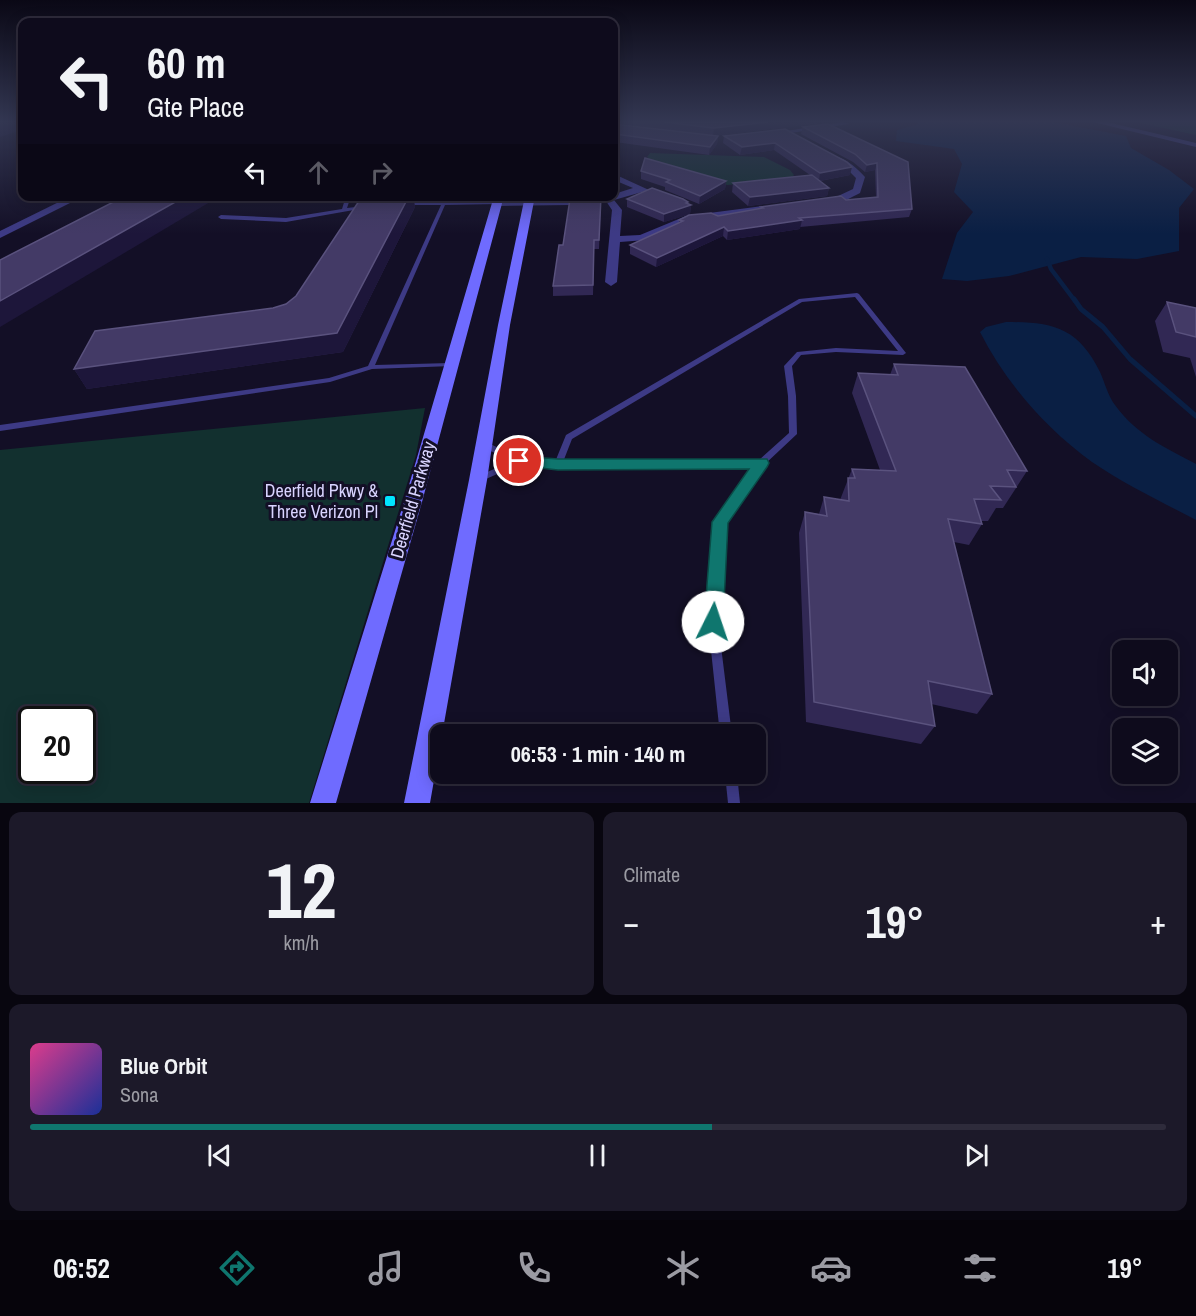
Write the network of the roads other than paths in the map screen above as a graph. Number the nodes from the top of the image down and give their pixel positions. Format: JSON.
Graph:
{"nodes":[{"id":1,"x":837,"y":159,"type":"edge"},
{"id":2,"x":618,"y":179,"type":"edge"},
{"id":3,"x":640,"y":189,"type":"junction"},
{"id":4,"x":652,"y":192,"type":"edge"},
{"id":5,"x":618,"y":196,"type":"edge"},
{"id":6,"x":71,"y":201,"type":"edge"},
{"id":7,"x":347,"y":201,"type":"edge"},
{"id":8,"x":435,"y":201,"type":"edge"},
{"id":9,"x":445,"y":201,"type":"edge"},
{"id":10,"x":499,"y":201,"type":"edge"},
{"id":11,"x":530,"y":201,"type":"edge"},
{"id":12,"x":569,"y":201,"type":"edge"},
{"id":13,"x":595,"y":201,"type":"edge"},
{"id":14,"x":610,"y":201,"type":"edge"},
{"id":15,"x":817,"y":202,"type":"edge"},
{"id":16,"x":404,"y":204,"type":"edge"},
{"id":17,"x":374,"y":206,"type":"edge"},
{"id":18,"x":693,"y":208,"type":"edge"},
{"id":19,"x":773,"y":208,"type":"edge"},
{"id":20,"x":344,"y":210,"type":"junction"},
{"id":21,"x":707,"y":216,"type":"junction"},
{"id":22,"x":221,"y":217,"type":"dead end"},
{"id":23,"x":0,"y":235,"type":"edge"},
{"id":24,"x":614,"y":239,"type":"junction"},
{"id":25,"x":611,"y":282,"type":"dead end"},
{"id":26,"x":450,"y":364,"type":"junction"},
{"id":27,"x":371,"y":367,"type":"junction"},
{"id":28,"x":0,"y":428,"type":"edge"},
{"id":29,"x":484,"y":444,"type":"junction"},
{"id":30,"x":519,"y":461,"type":"junction"},
{"id":31,"x":761,"y":463,"type":"junction"},
{"id":32,"x":558,"y":465,"type":"junction"},
{"id":33,"x":478,"y":480,"type":"junction"},
{"id":34,"x":725,"y":724,"type":"edge"},
{"id":35,"x":732,"y":784,"type":"edge"},
{"id":36,"x":323,"y":803,"type":"edge"},
{"id":37,"x":417,"y":803,"type":"edge"},
{"id":38,"x":734,"y":803,"type":"edge"}],
"edges":[{"from":1,"to":15,"type":"street"},
{"from":2,"to":3,"type":"street"},
{"from":3,"to":4,"type":"street"},
{"from":3,"to":5,"type":"street"},
{"from":6,"to":23,"type":"street"},
{"from":7,"to":20,"type":"lane"},
{"from":8,"to":16,"type":"lane"},
{"from":9,"to":27,"type":"lane"},
{"from":10,"to":26,"type":"main road","name":"Deerfield Parkway"},
{"from":11,"to":29,"type":"main road"},
{"from":12,"to":13,"type":"street"},
{"from":14,"to":24,"type":"street"},
{"from":17,"to":20,"type":"lane"},
{"from":18,"to":21,"type":"street"},
{"from":19,"to":21,"type":"street"},
{"from":20,"to":22,"type":"lane"},
{"from":21,"to":24,"type":"street"},
{"from":24,"to":25,"type":"street"},
{"from":26,"to":27,"type":"lane"},
{"from":26,"to":36,"type":"main road","name":"Deerfield Parkway"},
{"from":27,"to":28,"type":"lane"},
{"from":29,"to":30,"type":"lane"},
{"from":29,"to":33,"type":"main road"},
{"from":30,"to":32,"type":"lane"},
{"from":30,"to":33,"type":"lane"},
{"from":31,"to":32,"type":"lane"},
{"from":31,"to":32,"type":"lane"},
{"from":31,"to":34,"type":"lane"},
{"from":33,"to":37,"type":"main road"},
{"from":35,"to":38,"type":"lane"}]}
